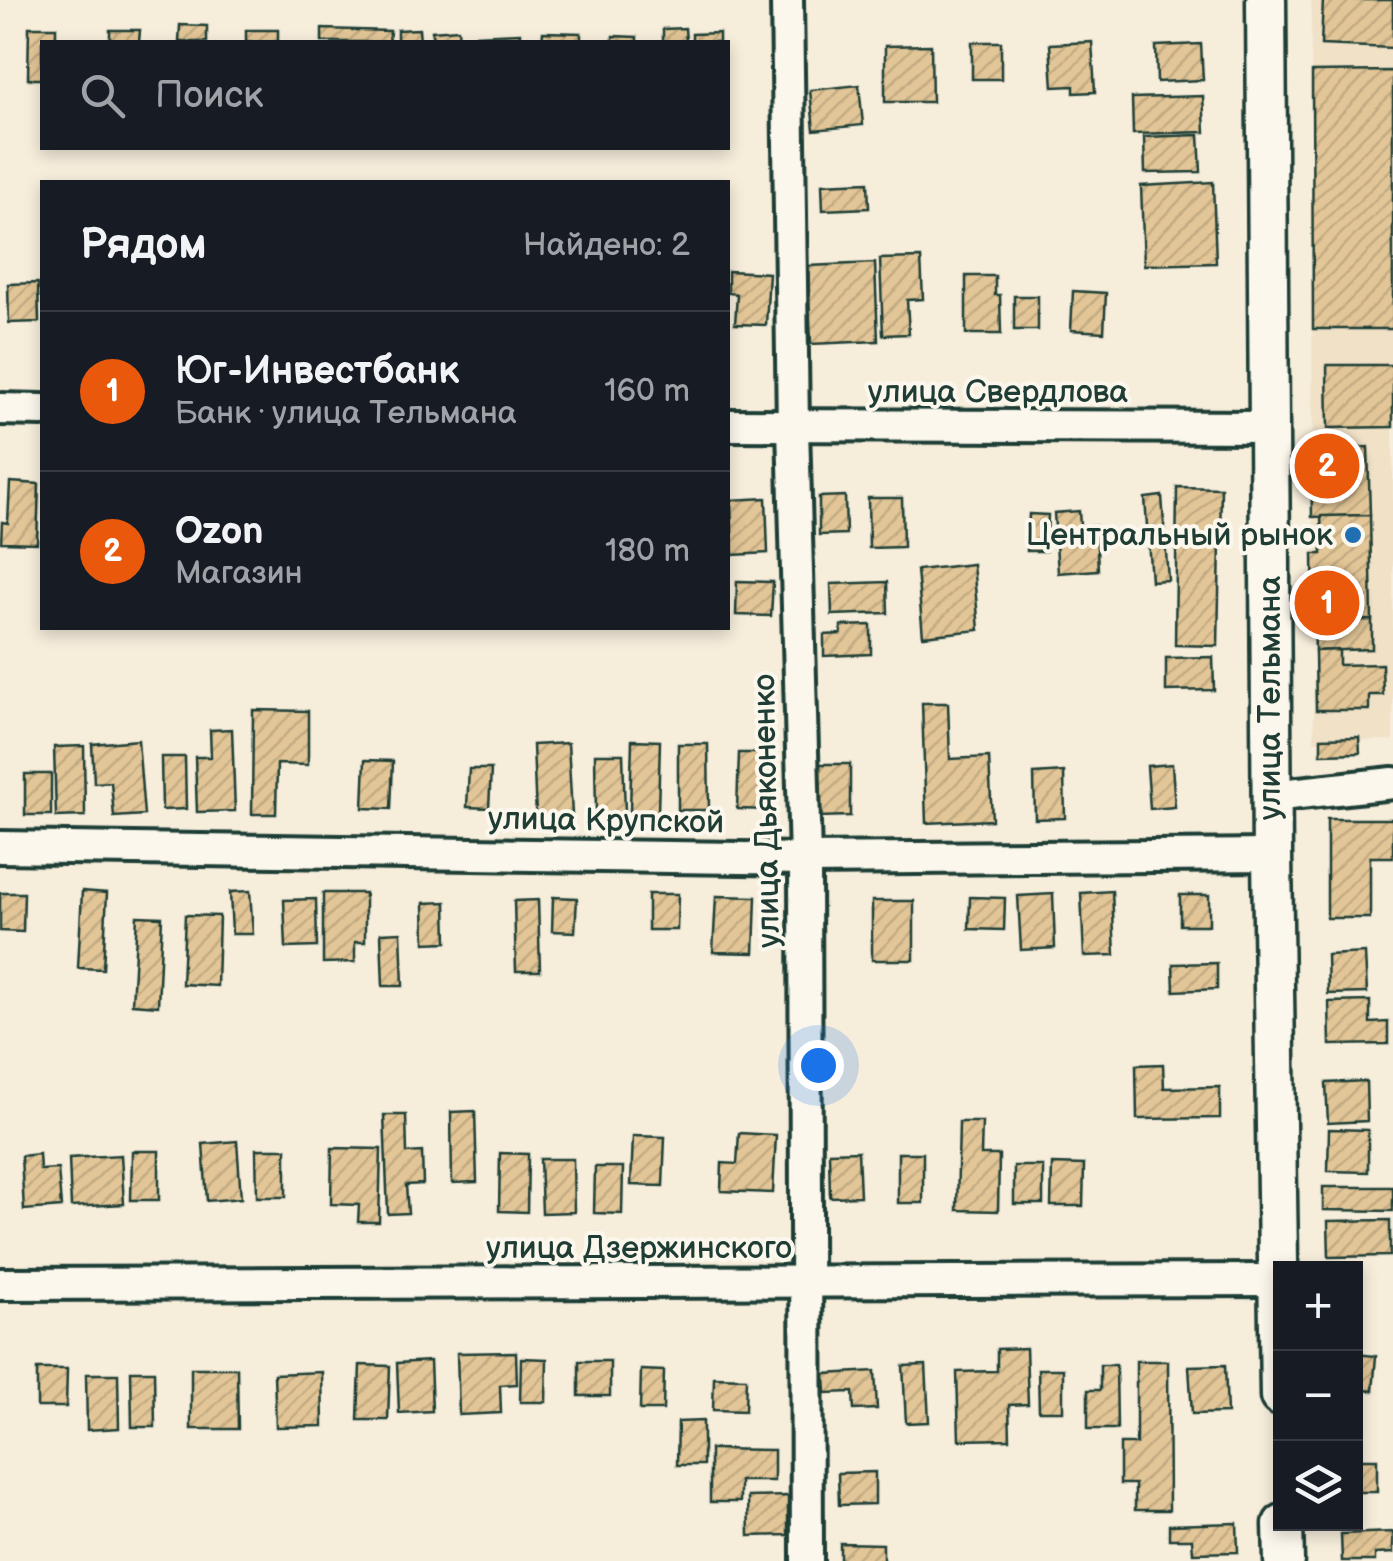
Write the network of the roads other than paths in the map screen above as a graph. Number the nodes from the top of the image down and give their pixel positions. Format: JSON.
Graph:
{"nodes":[{"id":1,"x":787,"y":0,"type":"edge"},
{"id":2,"x":1266,"y":0,"type":"edge"},
{"id":3,"x":0,"y":409,"type":"edge"},
{"id":4,"x":40,"y":410,"type":"edge"},
{"id":5,"x":730,"y":425,"type":"edge"},
{"id":6,"x":793,"y":427,"type":"junction"},
{"id":7,"x":1268,"y":427,"type":"junction"},
{"id":8,"x":1393,"y":783,"type":"edge"},
{"id":9,"x":1271,"y":796,"type":"junction"},
{"id":10,"x":0,"y":848,"type":"edge"},
{"id":11,"x":1272,"y":855,"type":"junction"},
{"id":12,"x":805,"y":859,"type":"junction"},
{"id":13,"x":1278,"y":1261,"type":"edge"},
{"id":14,"x":1273,"y":1280,"type":"edge"},
{"id":15,"x":0,"y":1284,"type":"edge"},
{"id":16,"x":804,"y":1284,"type":"junction"},
{"id":17,"x":1283,"y":1531,"type":"edge"},
{"id":18,"x":807,"y":1561,"type":"edge"},
{"id":19,"x":1284,"y":1561,"type":"edge"}],
"edges":[{"from":1,"to":6,"type":"street","name":"улица Дьяконенко"},
{"from":2,"to":7,"type":"street","name":"улица Тельмана"},
{"from":3,"to":4,"type":"street"},
{"from":5,"to":6,"type":"street","name":"улица Свердлова"},
{"from":6,"to":7,"type":"street","name":"улица Свердлова"},
{"from":6,"to":12,"type":"street","name":"улица Дьяконенко"},
{"from":7,"to":9,"type":"street","name":"улица Тельмана"},
{"from":8,"to":9,"type":"street"},
{"from":9,"to":11,"type":"street","name":"улица Тельмана"},
{"from":10,"to":12,"type":"street","name":"улица Крупской"},
{"from":11,"to":12,"type":"street","name":"улица Крупской"},
{"from":11,"to":13,"type":"street","name":"улица Тельмана"},
{"from":12,"to":16,"type":"street","name":"улица Дьяконенко"},
{"from":14,"to":16,"type":"street","name":"улица Дзержинского"},
{"from":15,"to":16,"type":"street","name":"улица Дзержинского"},
{"from":16,"to":18,"type":"street","name":"улица Дьяконенко"},
{"from":17,"to":19,"type":"street"}]}
